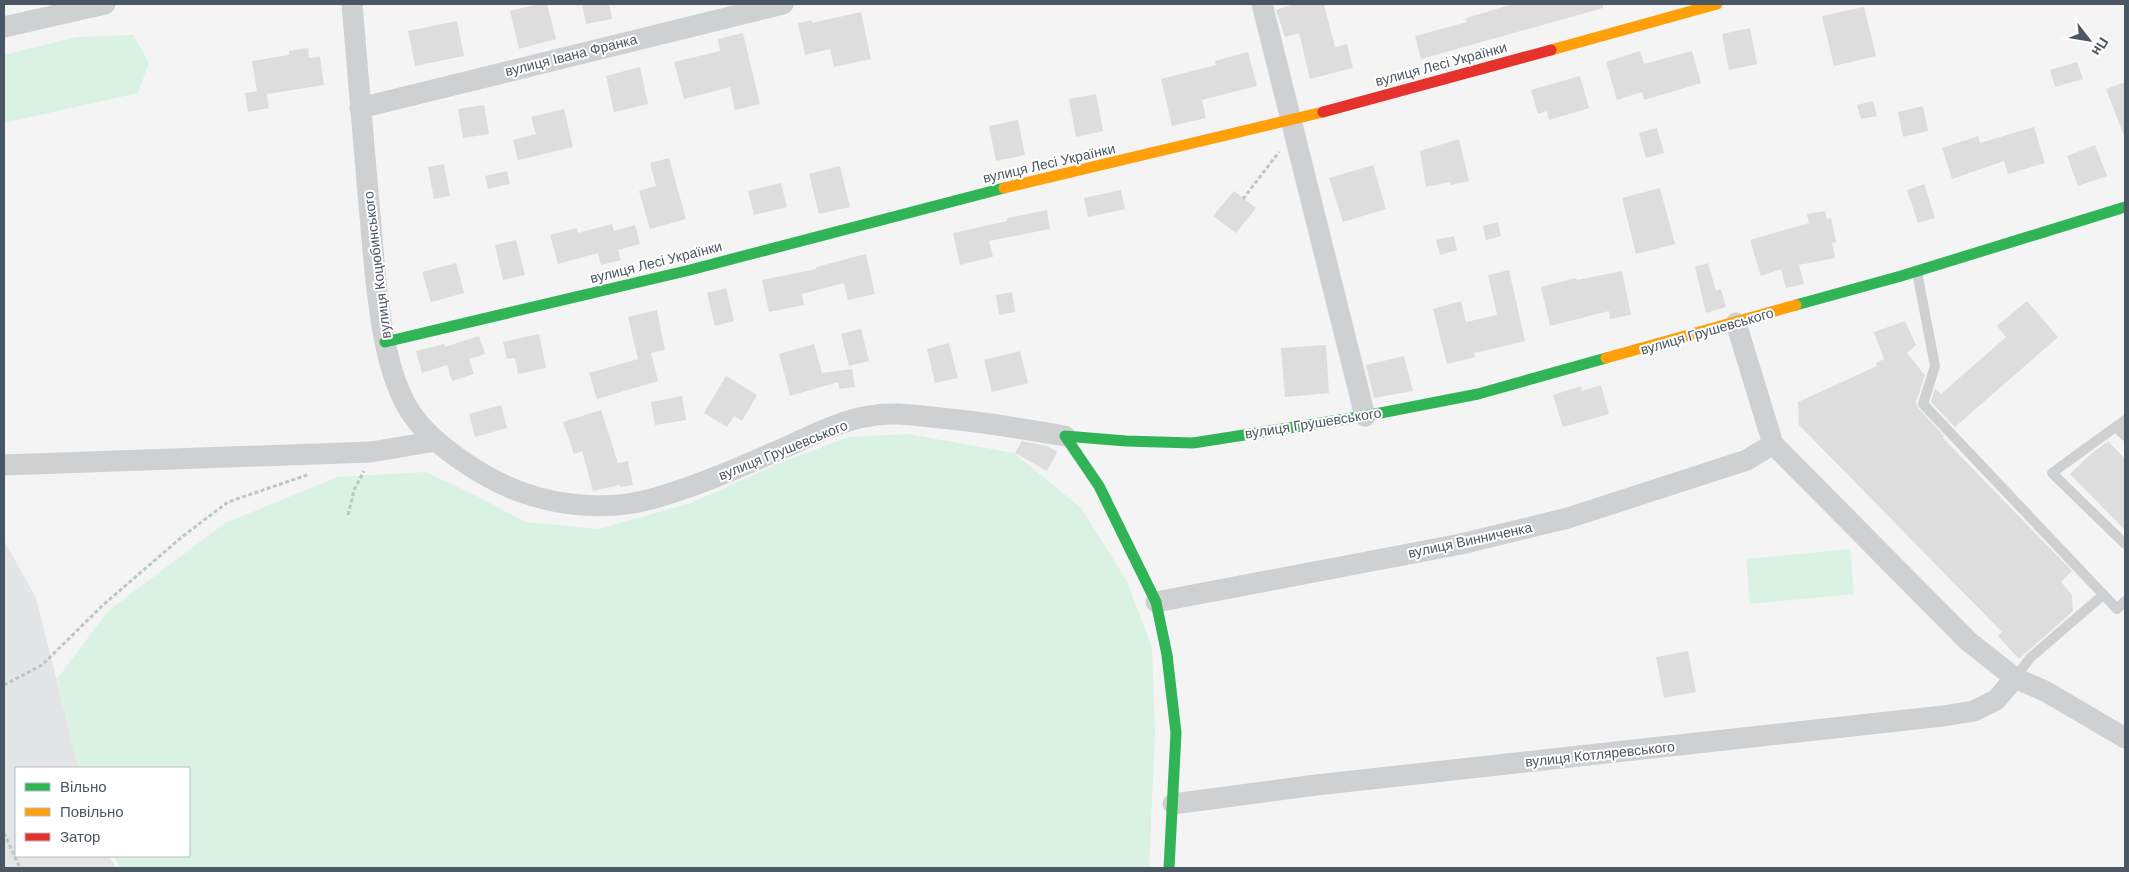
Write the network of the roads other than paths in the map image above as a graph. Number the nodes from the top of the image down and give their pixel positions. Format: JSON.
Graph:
{"nodes":[{"id":1,"x":105,"y":4,"type":"edge"},
{"id":2,"x":352,"y":4,"type":"edge"},
{"id":3,"x":783,"y":4,"type":"edge"},
{"id":4,"x":1262,"y":4,"type":"edge"},
{"id":5,"x":1717,"y":4,"type":"edge"},
{"id":6,"x":4,"y":27,"type":"edge"},
{"id":7,"x":360,"y":108,"type":"junction"},
{"id":8,"x":1292,"y":121,"type":"junction"},
{"id":9,"x":2125,"y":207,"type":"edge"},
{"id":10,"x":1917,"y":272,"type":"junction"},
{"id":11,"x":1736,"y":323,"type":"junction"},
{"id":12,"x":385,"y":342,"type":"junction"},
{"id":13,"x":1365,"y":416,"type":"junction"},
{"id":14,"x":2125,"y":420,"type":"edge"},
{"id":15,"x":2116,"y":427,"type":"junction"},
{"id":16,"x":1064,"y":436,"type":"junction"},
{"id":17,"x":2125,"y":436,"type":"edge"},
{"id":18,"x":436,"y":441,"type":"junction"},
{"id":19,"x":1773,"y":444,"type":"junction"},
{"id":20,"x":4,"y":465,"type":"edge"},
{"id":21,"x":495,"y":482,"type":"joint"},
{"id":22,"x":2125,"y":544,"type":"edge"},
{"id":23,"x":2103,"y":595,"type":"junction"},
{"id":24,"x":1156,"y":602,"type":"junction"},
{"id":25,"x":2125,"y":602,"type":"edge"},
{"id":26,"x":2015,"y":678,"type":"junction"},
{"id":27,"x":2125,"y":738,"type":"edge"},
{"id":28,"x":1173,"y":804,"type":"junction"},
{"id":29,"x":1170,"y":868,"type":"edge"}],
"edges":[{"from":1,"to":6,"type":"street"},
{"from":2,"to":7,"type":"street","name":"вулиця Коцюбинського"},
{"from":3,"to":7,"type":"street","name":"вулиця Івана Франка"},
{"from":4,"to":8,"type":"street"},
{"from":5,"to":8,"type":"street","name":"вулиця Лесі Українки"},
{"from":7,"to":12,"type":"street","name":"вулиця Коцюбинського"},
{"from":8,"to":12,"type":"street","name":"вулиця Лесі Українки"},
{"from":8,"to":13,"type":"street"},
{"from":9,"to":10,"type":"street","name":"вулиця Грушевського"},
{"from":10,"to":11,"type":"street","name":"вулиця Грушевського"},
{"from":10,"to":23,"type":"lane"},
{"from":11,"to":13,"type":"street","name":"вулиця Грушевського"},
{"from":11,"to":19,"type":"street"},
{"from":12,"to":18,"type":"street","name":"вулиця Коцюбинського"},
{"from":13,"to":16,"type":"street","name":"вулиця Грушевського"},
{"from":14,"to":15,"type":"lane"},
{"from":15,"to":17,"type":"lane"},
{"from":15,"to":22,"type":"lane"},
{"from":16,"to":21,"type":"street","name":"вулиця Грушевського"},
{"from":16,"to":24,"type":"street"},
{"from":18,"to":20,"type":"street"},
{"from":18,"to":21,"type":"street","name":"вулиця Коцюбинського"},
{"from":19,"to":24,"type":"street","name":"вулиця Винниченка"},
{"from":19,"to":26,"type":"street"},
{"from":23,"to":25,"type":"lane"},
{"from":23,"to":26,"type":"lane"},
{"from":24,"to":28,"type":"street"},
{"from":26,"to":27,"type":"street"},
{"from":26,"to":28,"type":"street","name":"вулиця Котляревського"},
{"from":28,"to":29,"type":"street"}]}
